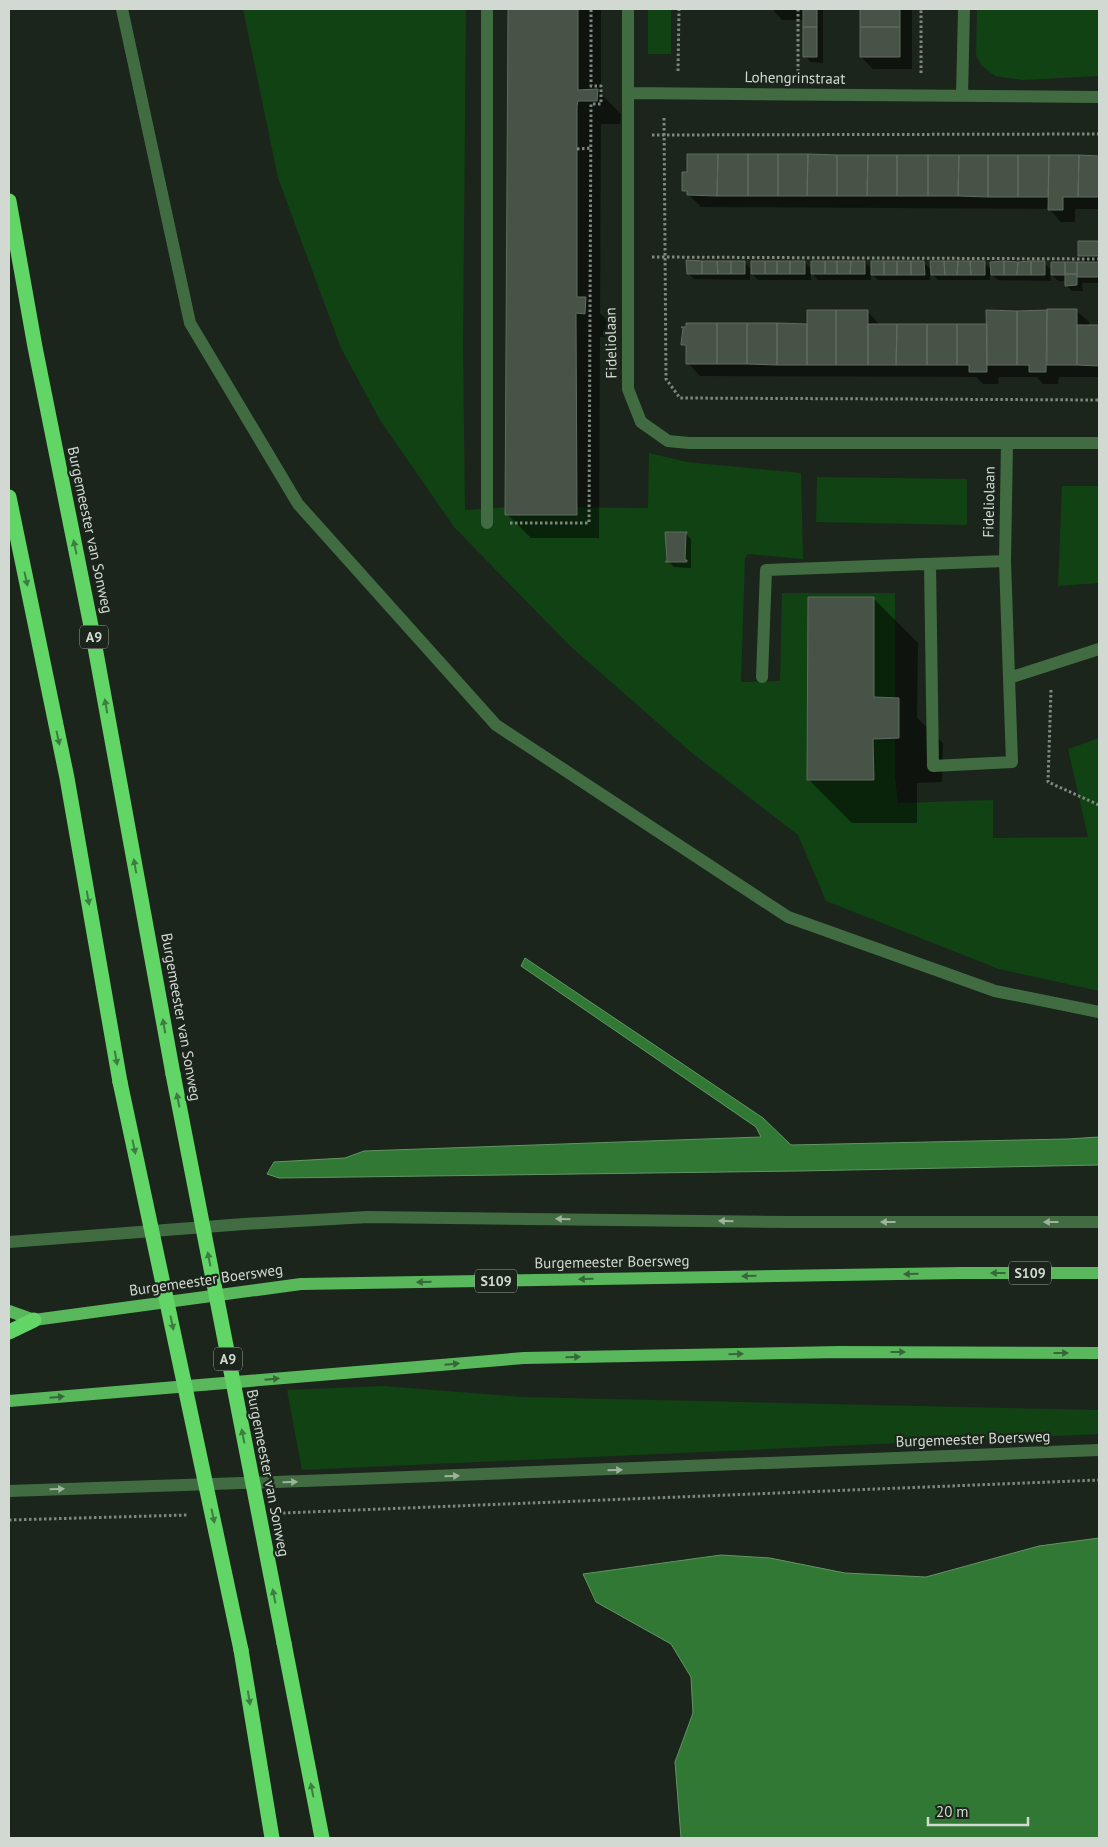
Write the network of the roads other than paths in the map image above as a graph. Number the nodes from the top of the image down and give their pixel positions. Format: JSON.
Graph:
{"nodes":[{"id":1,"x":122,"y":9,"type":"edge"},
{"id":2,"x":487,"y":9,"type":"edge"},
{"id":3,"x":628,"y":9,"type":"edge"},
{"id":4,"x":964,"y":9,"type":"edge"},
{"id":5,"x":628,"y":92,"type":"junction"},
{"id":6,"x":962,"y":96,"type":"junction"},
{"id":7,"x":1099,"y":97,"type":"edge"},
{"id":8,"x":9,"y":201,"type":"edge"},
{"id":9,"x":1007,"y":443,"type":"junction"},
{"id":10,"x":1099,"y":443,"type":"edge"},
{"id":11,"x":9,"y":496,"type":"edge"},
{"id":12,"x":488,"y":522,"type":"road end"},
{"id":13,"x":1005,"y":561,"type":"junction"},
{"id":14,"x":930,"y":564,"type":"junction"},
{"id":15,"x":1099,"y":649,"type":"edge"},
{"id":16,"x":762,"y":677,"type":"dead end"},
{"id":17,"x":1009,"y":678,"type":"junction"},
{"id":18,"x":1099,"y":1012,"type":"edge"},
{"id":19,"x":1099,"y":1222,"type":"edge"},
{"id":20,"x":9,"y":1242,"type":"edge"},
{"id":21,"x":1099,"y":1273,"type":"edge"},
{"id":22,"x":9,"y":1311,"type":"edge"},
{"id":23,"x":34,"y":1320,"type":"junction"},
{"id":24,"x":9,"y":1332,"type":"edge"},
{"id":25,"x":1099,"y":1353,"type":"edge"},
{"id":26,"x":9,"y":1401,"type":"edge"},
{"id":27,"x":1099,"y":1450,"type":"edge"},
{"id":28,"x":9,"y":1491,"type":"edge"},
{"id":29,"x":272,"y":1838,"type":"edge"},
{"id":30,"x":322,"y":1838,"type":"edge"}],
"edges":[{"from":1,"to":18,"type":"street"},
{"from":2,"to":12,"type":"street"},
{"from":3,"to":5,"type":"street","name":"Fideliolaan"},
{"from":4,"to":6,"type":"street"},
{"from":5,"to":6,"type":"street","name":"Lohengrinstraat"},
{"from":5,"to":9,"type":"street","name":"Fideliolaan"},
{"from":6,"to":7,"type":"street","name":"Lohengrinstraat"},
{"from":30,"to":8,"type":"highway","name":"Burgemeester van Sonweg","number":"A9","one_way":true,"bridge":true},
{"from":9,"to":10,"type":"street","name":"Fideliolaan"},
{"from":9,"to":13,"type":"street","name":"Fideliolaan"},
{"from":11,"to":29,"type":"highway","one_way":true,"bridge":true},
{"from":13,"to":14,"type":"street"},
{"from":13,"to":17,"type":"street","name":"Fideliolaan"},
{"from":14,"to":16,"type":"street"},
{"from":14,"to":17,"type":"street","name":"Fideliolaan"},
{"from":15,"to":17,"type":"street"},
{"from":19,"to":20,"type":"street","one_way":true},
{"from":21,"to":23,"type":"main road","name":"Burgemeester Boersweg","number":"S109","one_way":true},
{"from":22,"to":23,"type":"main road","name":"Burgemeester Boersweg","number":"S109"},
{"from":23,"to":24,"type":"highway"},
{"from":26,"to":25,"type":"main road","one_way":true},
{"from":28,"to":27,"type":"street","name":"Burgemeester Boersweg","one_way":true}]}
